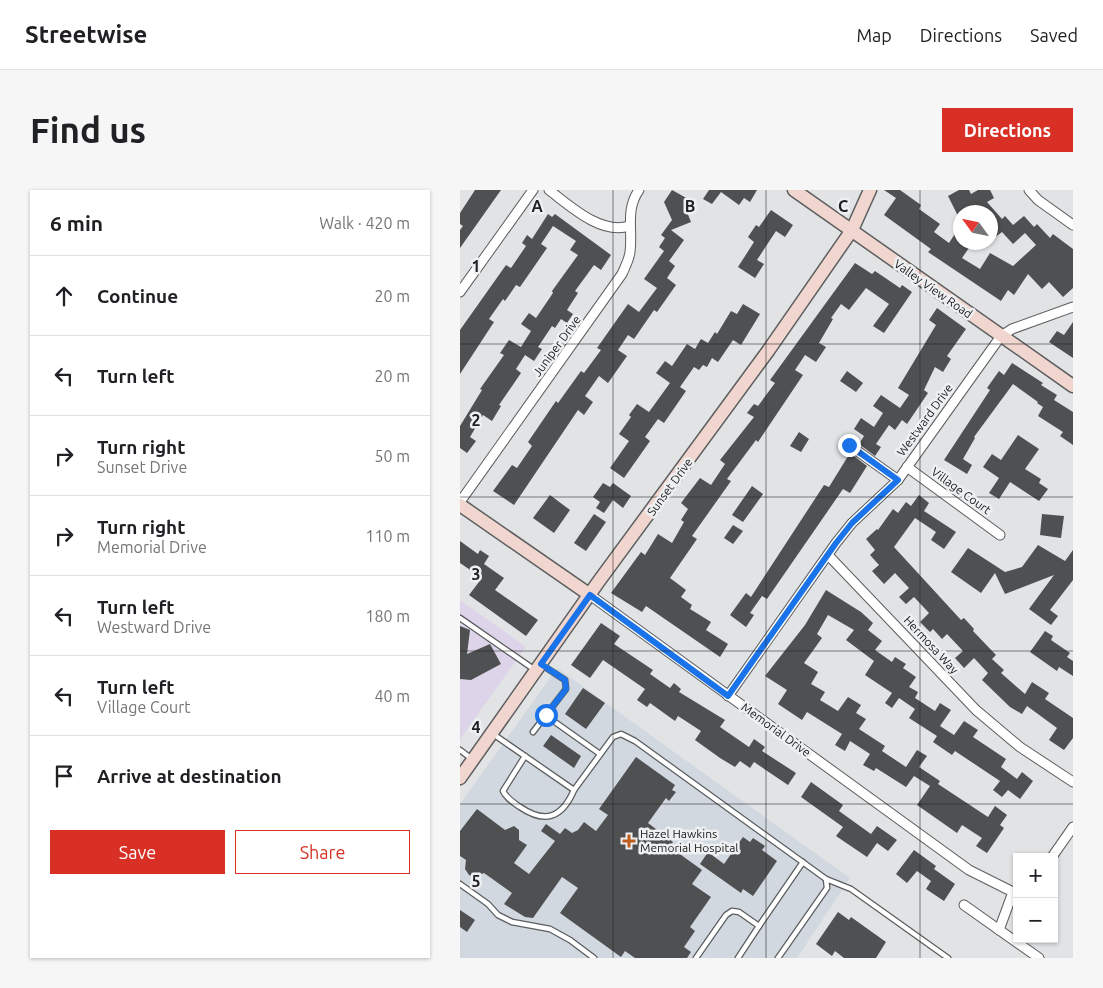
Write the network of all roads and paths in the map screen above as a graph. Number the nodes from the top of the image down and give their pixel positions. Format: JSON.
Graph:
{"nodes":[{"id":1,"x":532,"y":190,"type":"edge"},
{"id":2,"x":549,"y":190,"type":"edge"},
{"id":3,"x":639,"y":190,"type":"edge"},
{"id":4,"x":794,"y":190,"type":"edge"},
{"id":5,"x":870,"y":190,"type":"edge"},
{"id":6,"x":1029,"y":190,"type":"edge"},
{"id":7,"x":629,"y":226,"type":"junction"},
{"id":8,"x":1073,"y":226,"type":"edge"},
{"id":9,"x":852,"y":230,"type":"junction"},
{"id":10,"x":460,"y":292,"type":"edge"},
{"id":11,"x":1073,"y":307,"type":"edge"},
{"id":12,"x":1001,"y":336,"type":"junction"},
{"id":13,"x":1073,"y":386,"type":"edge"},
{"id":14,"x":849,"y":445,"type":"dead end"},
{"id":15,"x":907,"y":467,"type":"junction"},
{"id":16,"x":898,"y":480,"type":"junction"},
{"id":17,"x":460,"y":503,"type":"edge"},
{"id":18,"x":1000,"y":536,"type":"dead end"},
{"id":19,"x":828,"y":555,"type":"junction"},
{"id":20,"x":590,"y":595,"type":"junction"},
{"id":21,"x":460,"y":618,"type":"edge"},
{"id":22,"x":539,"y":667,"type":"junction"},
{"id":23,"x":728,"y":696,"type":"junction"},
{"id":24,"x":546,"y":715,"type":"junction"},
{"id":25,"x":533,"y":732,"type":"dead end"},
{"id":26,"x":492,"y":734,"type":"junction"},
{"id":27,"x":460,"y":750,"type":"edge"},
{"id":28,"x":600,"y":754,"type":"junction"},
{"id":29,"x":525,"y":756,"type":"junction"},
{"id":30,"x":473,"y":760,"type":"junction"},
{"id":31,"x":460,"y":778,"type":"edge"},
{"id":32,"x":1073,"y":782,"type":"edge"},
{"id":33,"x":574,"y":790,"type":"junction"},
{"id":34,"x":1073,"y":828,"type":"edge"},
{"id":35,"x":1055,"y":853,"type":"edge"},
{"id":36,"x":803,"y":862,"type":"junction"},
{"id":37,"x":826,"y":879,"type":"junction"},
{"id":38,"x":460,"y":884,"type":"edge"},
{"id":39,"x":1013,"y":893,"type":"edge"},
{"id":40,"x":1013,"y":898,"type":"edge"},
{"id":41,"x":964,"y":905,"type":"dead end"},
{"id":42,"x":760,"y":926,"type":"junction"},
{"id":43,"x":999,"y":930,"type":"junction"},
{"id":44,"x":594,"y":958,"type":"edge"},
{"id":45,"x":696,"y":958,"type":"edge"},
{"id":46,"x":738,"y":958,"type":"edge"},
{"id":47,"x":778,"y":958,"type":"edge"},
{"id":48,"x":948,"y":958,"type":"edge"},
{"id":49,"x":1039,"y":958,"type":"edge"}],
"edges":[{"from":1,"to":10,"type":"street"},
{"from":2,"to":7,"type":"street"},
{"from":3,"to":7,"type":"street","name":"Juniper Drive"},
{"from":4,"to":9,"type":"street","name":"Valley View Road"},
{"from":5,"to":9,"type":"street","name":"Sunset Drive"},
{"from":6,"to":8,"type":"street"},
{"from":7,"to":17,"type":"street","name":"Juniper Drive"},
{"from":9,"to":12,"type":"street","name":"Valley View Road"},
{"from":9,"to":20,"type":"street","name":"Sunset Drive"},
{"from":11,"to":12,"type":"street","name":"Westward Drive"},
{"from":12,"to":13,"type":"street","name":"Valley View Road"},
{"from":12,"to":15,"type":"street","name":"Westward Drive"},
{"from":14,"to":16,"type":"street"},
{"from":15,"to":16,"type":"street","name":"Westward Drive"},
{"from":15,"to":18,"type":"street","name":"Village Court"},
{"from":16,"to":19,"type":"street","name":"Westward Drive"},
{"from":17,"to":20,"type":"street","name":"Memorial Drive"},
{"from":19,"to":23,"type":"street","name":"Westward Drive"},
{"from":19,"to":32,"type":"street","name":"Hermosa Way"},
{"from":20,"to":22,"type":"street","name":"Sunset Drive"},
{"from":20,"to":23,"type":"street","name":"Memorial Drive"},
{"from":21,"to":22,"type":"lane"},
{"from":22,"to":24,"type":"lane"},
{"from":22,"to":26,"type":"street","name":"Sunset Drive"},
{"from":23,"to":39,"type":"street","name":"Memorial Drive"},
{"from":24,"to":25,"type":"lane"},
{"from":24,"to":28,"type":"lane"},
{"from":26,"to":29,"type":"lane"},
{"from":26,"to":30,"type":"street","name":"Sunset Drive"},
{"from":27,"to":30,"type":"lane"},
{"from":28,"to":33,"type":"lane"},
{"from":28,"to":36,"type":"lane"},
{"from":29,"to":33,"type":"lane"},
{"from":29,"to":33,"type":"lane"},
{"from":30,"to":31,"type":"street","name":"Sunset Drive"},
{"from":34,"to":35,"type":"street"},
{"from":36,"to":37,"type":"lane"},
{"from":36,"to":42,"type":"lane"},
{"from":37,"to":47,"type":"lane"},
{"from":37,"to":48,"type":"lane"},
{"from":38,"to":44,"type":"lane"},
{"from":40,"to":43,"type":"street"},
{"from":41,"to":43,"type":"street"},
{"from":42,"to":45,"type":"lane"},
{"from":42,"to":46,"type":"lane"},
{"from":43,"to":49,"type":"street"}]}
